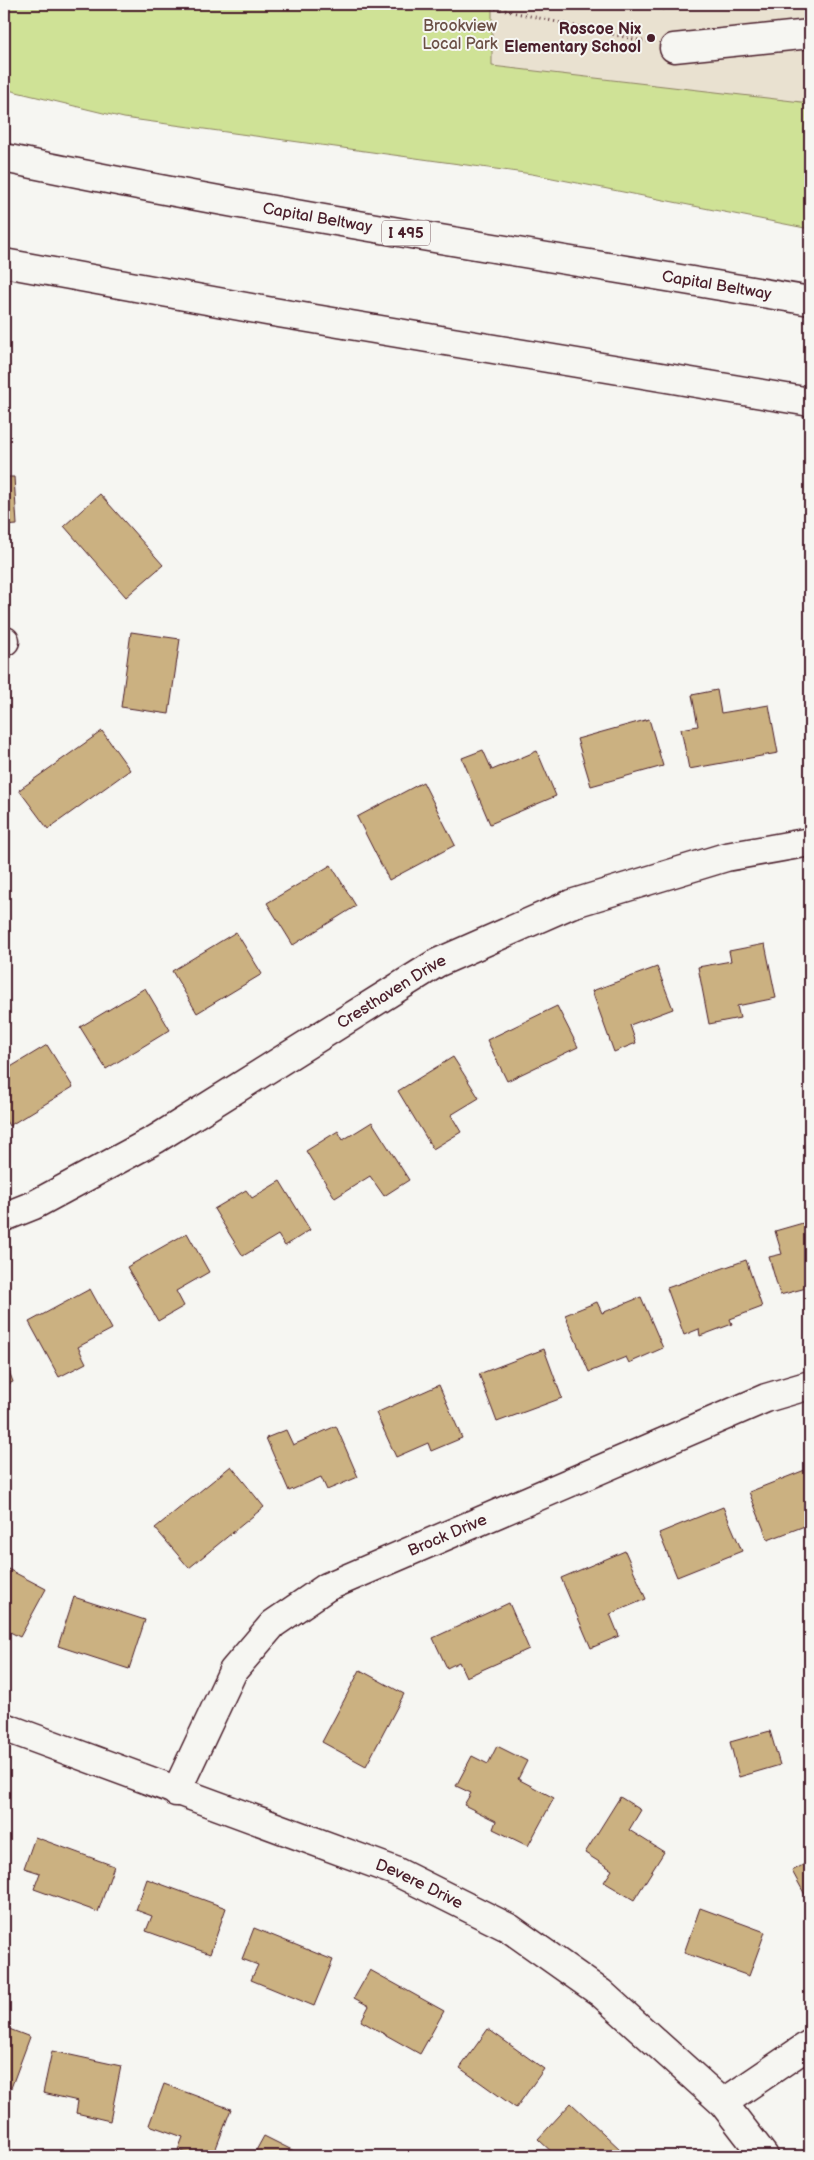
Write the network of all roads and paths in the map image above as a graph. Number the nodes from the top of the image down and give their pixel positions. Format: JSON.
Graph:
{"nodes":[{"id":1,"x":476,"y":4,"type":"edge"},
{"id":2,"x":810,"y":34,"type":"edge"},
{"id":3,"x":674,"y":48,"type":"joint"},
{"id":4,"x":4,"y":158,"type":"edge"},
{"id":5,"x":4,"y":263,"type":"edge"},
{"id":6,"x":810,"y":301,"type":"edge"},
{"id":7,"x":810,"y":402,"type":"edge"},
{"id":8,"x":810,"y":842,"type":"edge"},
{"id":9,"x":4,"y":1217,"type":"edge"},
{"id":10,"x":810,"y":1385,"type":"edge"},
{"id":11,"x":4,"y":1727,"type":"edge"},
{"id":12,"x":176,"y":1792,"type":"junction"},
{"id":13,"x":810,"y":2044,"type":"edge"},
{"id":14,"x":723,"y":2103,"type":"junction"},
{"id":15,"x":764,"y":2156,"type":"edge"}],
"edges":[{"from":1,"to":3,"type":"path"},
{"from":2,"to":3,"type":"main road"},
{"from":4,"to":6,"type":"main road","name":"Capital Beltway","number":"I 495"},
{"from":5,"to":7,"type":"main road"},
{"from":8,"to":9,"type":"main road","name":"Cresthaven Drive"},
{"from":10,"to":12,"type":"main road","name":"Brock Drive"},
{"from":11,"to":12,"type":"main road","name":"Devere Drive"},
{"from":12,"to":14,"type":"main road","name":"Devere Drive"},
{"from":13,"to":14,"type":"main road"},
{"from":14,"to":15,"type":"main road","name":"Devere Drive"}]}
